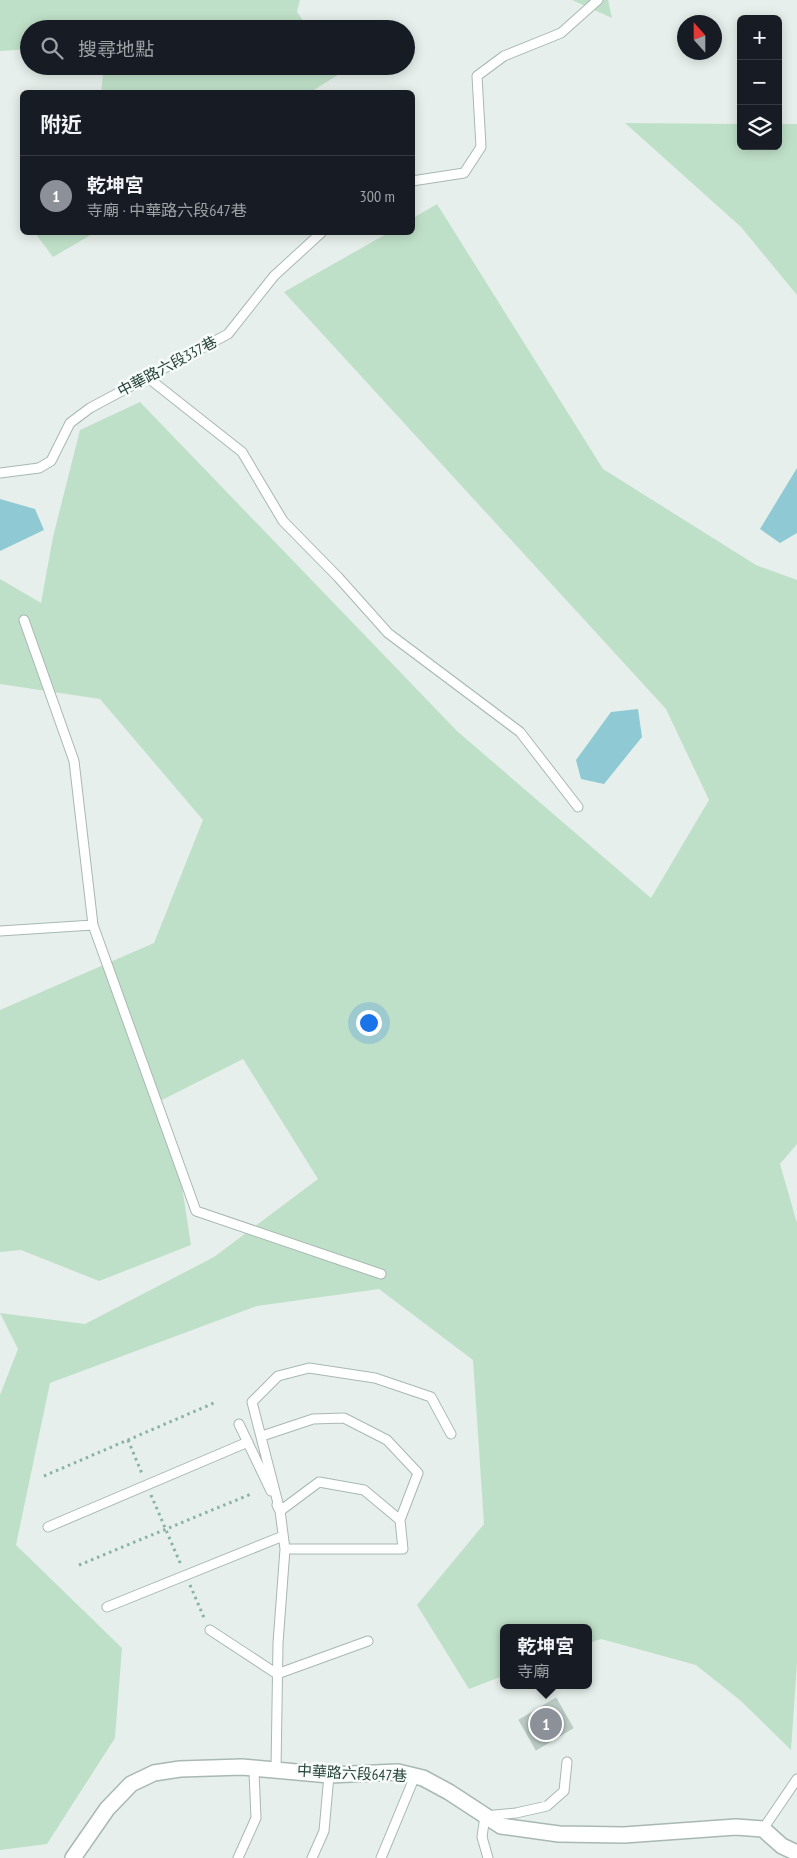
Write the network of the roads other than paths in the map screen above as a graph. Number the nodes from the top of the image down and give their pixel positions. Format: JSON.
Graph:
{"nodes":[{"id":1,"x":598,"y":0,"type":"edge"},
{"id":2,"x":415,"y":181,"type":"edge"},
{"id":3,"x":319,"y":235,"type":"edge"},
{"id":4,"x":147,"y":377,"type":"junction"},
{"id":5,"x":0,"y":473,"type":"edge"},
{"id":6,"x":24,"y":620,"type":"dead end"},
{"id":7,"x":578,"y":807,"type":"dead end"},
{"id":8,"x":92,"y":925,"type":"junction"},
{"id":9,"x":0,"y":931,"type":"edge"},
{"id":10,"x":382,"y":1274,"type":"dead end"},
{"id":11,"x":239,"y":1424,"type":"dead end"},
{"id":12,"x":451,"y":1434,"type":"dead end"},
{"id":13,"x":262,"y":1436,"type":"junction"},
{"id":14,"x":248,"y":1442,"type":"junction"},
{"id":15,"x":280,"y":1510,"type":"junction"},
{"id":16,"x":400,"y":1520,"type":"junction"},
{"id":17,"x":48,"y":1527,"type":"dead end"},
{"id":18,"x":283,"y":1536,"type":"junction"},
{"id":19,"x":285,"y":1548,"type":"junction"},
{"id":20,"x":107,"y":1607,"type":"dead end"},
{"id":21,"x":210,"y":1630,"type":"road end"},
{"id":22,"x":368,"y":1641,"type":"dead end"},
{"id":23,"x":277,"y":1674,"type":"junction"},
{"id":24,"x":567,"y":1762,"type":"dead end"},
{"id":25,"x":256,"y":1767,"type":"junction"},
{"id":26,"x":276,"y":1769,"type":"junction"},
{"id":27,"x":329,"y":1775,"type":"junction"},
{"id":28,"x":415,"y":1776,"type":"junction"},
{"id":29,"x":797,"y":1780,"type":"edge"},
{"id":30,"x":486,"y":1816,"type":"junction"},
{"id":31,"x":763,"y":1829,"type":"junction"},
{"id":32,"x":797,"y":1853,"type":"edge"},
{"id":33,"x":73,"y":1858,"type":"edge"},
{"id":34,"x":238,"y":1858,"type":"edge"},
{"id":35,"x":312,"y":1858,"type":"edge"},
{"id":36,"x":382,"y":1858,"type":"edge"},
{"id":37,"x":488,"y":1858,"type":"edge"}],
"edges":[{"from":1,"to":2,"type":"lane"},
{"from":3,"to":4,"type":"lane","name":"中華路六段337巷"},
{"from":4,"to":5,"type":"lane","name":"中華路六段337巷"},
{"from":4,"to":7,"type":"lane"},
{"from":6,"to":8,"type":"lane"},
{"from":8,"to":9,"type":"lane"},
{"from":8,"to":10,"type":"lane"},
{"from":11,"to":14,"type":"lane"},
{"from":12,"to":13,"type":"lane"},
{"from":13,"to":15,"type":"lane"},
{"from":13,"to":16,"type":"lane"},
{"from":14,"to":15,"type":"lane"},
{"from":14,"to":17,"type":"lane"},
{"from":15,"to":16,"type":"lane"},
{"from":15,"to":18,"type":"lane"},
{"from":16,"to":19,"type":"lane"},
{"from":18,"to":19,"type":"lane"},
{"from":18,"to":20,"type":"lane"},
{"from":19,"to":23,"type":"lane"},
{"from":21,"to":23,"type":"lane"},
{"from":22,"to":23,"type":"lane"},
{"from":23,"to":26,"type":"lane"},
{"from":24,"to":30,"type":"lane"},
{"from":25,"to":26,"type":"street","name":"中華路六段647巷"},
{"from":25,"to":33,"type":"street","name":"中華路六段647巷"},
{"from":25,"to":34,"type":"lane"},
{"from":26,"to":27,"type":"street","name":"中華路六段647巷"},
{"from":27,"to":28,"type":"street","name":"中華路六段647巷"},
{"from":27,"to":35,"type":"lane"},
{"from":28,"to":30,"type":"street","name":"中華路六段647巷"},
{"from":28,"to":36,"type":"lane"},
{"from":29,"to":31,"type":"lane"},
{"from":30,"to":31,"type":"street","name":"中華路六段647巷"},
{"from":30,"to":37,"type":"lane"},
{"from":31,"to":32,"type":"street"}]}
